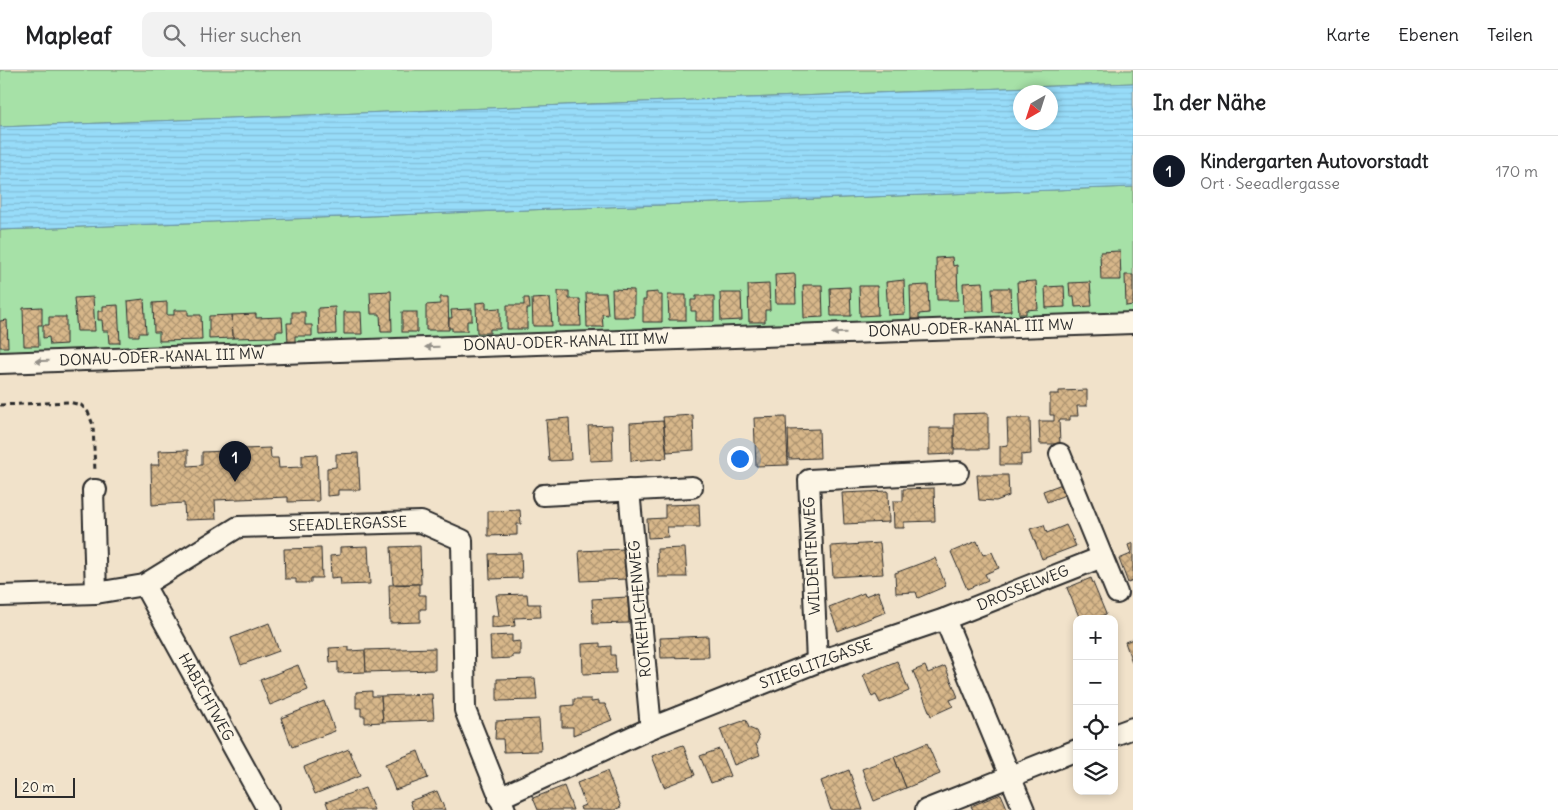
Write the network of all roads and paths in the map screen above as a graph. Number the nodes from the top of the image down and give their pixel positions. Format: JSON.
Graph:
{"nodes":[{"id":1,"x":1133,"y":323,"type":"edge"},
{"id":2,"x":0,"y":363,"type":"edge"},
{"id":3,"x":0,"y":405,"type":"edge"},
{"id":4,"x":1060,"y":454,"type":"dead end"},
{"id":5,"x":958,"y":472,"type":"dead end"},
{"id":6,"x":692,"y":487,"type":"dead end"},
{"id":7,"x":96,"y":490,"type":"joint"},
{"id":8,"x":629,"y":490,"type":"junction"},
{"id":9,"x":543,"y":495,"type":"dead end"},
{"id":10,"x":1102,"y":557,"type":"junction"},
{"id":11,"x":144,"y":585,"type":"junction"},
{"id":12,"x":96,"y":593,"type":"junction"},
{"id":13,"x":1116,"y":593,"type":"dead end"},
{"id":14,"x":0,"y":596,"type":"edge"},
{"id":15,"x":945,"y":618,"type":"junction"},
{"id":16,"x":816,"y":662,"type":"junction"},
{"id":17,"x":650,"y":728,"type":"junction"},
{"id":18,"x":1133,"y":728,"type":"edge"},
{"id":19,"x":1118,"y":734,"type":"edge"},
{"id":20,"x":1073,"y":752,"type":"edge"},
{"id":21,"x":1011,"y":777,"type":"junction"},
{"id":22,"x":502,"y":804,"type":"edge"},
{"id":23,"x":268,"y":810,"type":"edge"},
{"id":24,"x":926,"y":810,"type":"edge"},
{"id":25,"x":1024,"y":810,"type":"edge"}],
"edges":[{"from":1,"to":2,"type":"street","name":"DONAU-ODER-KANAL III MW","one_way":true},
{"from":3,"to":7,"type":"path"},
{"from":4,"to":10,"type":"street"},
{"from":5,"to":16,"type":"street","name":"WILDENTENWEG"},
{"from":6,"to":8,"type":"street"},
{"from":7,"to":12,"type":"street"},
{"from":8,"to":9,"type":"street"},
{"from":8,"to":17,"type":"street","name":"ROTKEHLCHENWEG"},
{"from":10,"to":13,"type":"street"},
{"from":10,"to":15,"type":"street","name":"DROSSELWEG"},
{"from":11,"to":12,"type":"street","name":"SEEADLERGASSE"},
{"from":11,"to":22,"type":"street","name":"SEEADLERGASSE"},
{"from":11,"to":23,"type":"street","name":"HABICHTWEG"},
{"from":12,"to":14,"type":"street","name":"SEEADLERGASSE"},
{"from":15,"to":16,"type":"street","name":"STIEGLITZGASSE"},
{"from":15,"to":21,"type":"street"},
{"from":16,"to":17,"type":"street","name":"STIEGLITZGASSE"},
{"from":17,"to":22,"type":"street","name":"STIEGLITZGASSE"},
{"from":18,"to":19,"type":"street"},
{"from":20,"to":21,"type":"street"},
{"from":21,"to":24,"type":"street"},
{"from":21,"to":25,"type":"street"}]}
